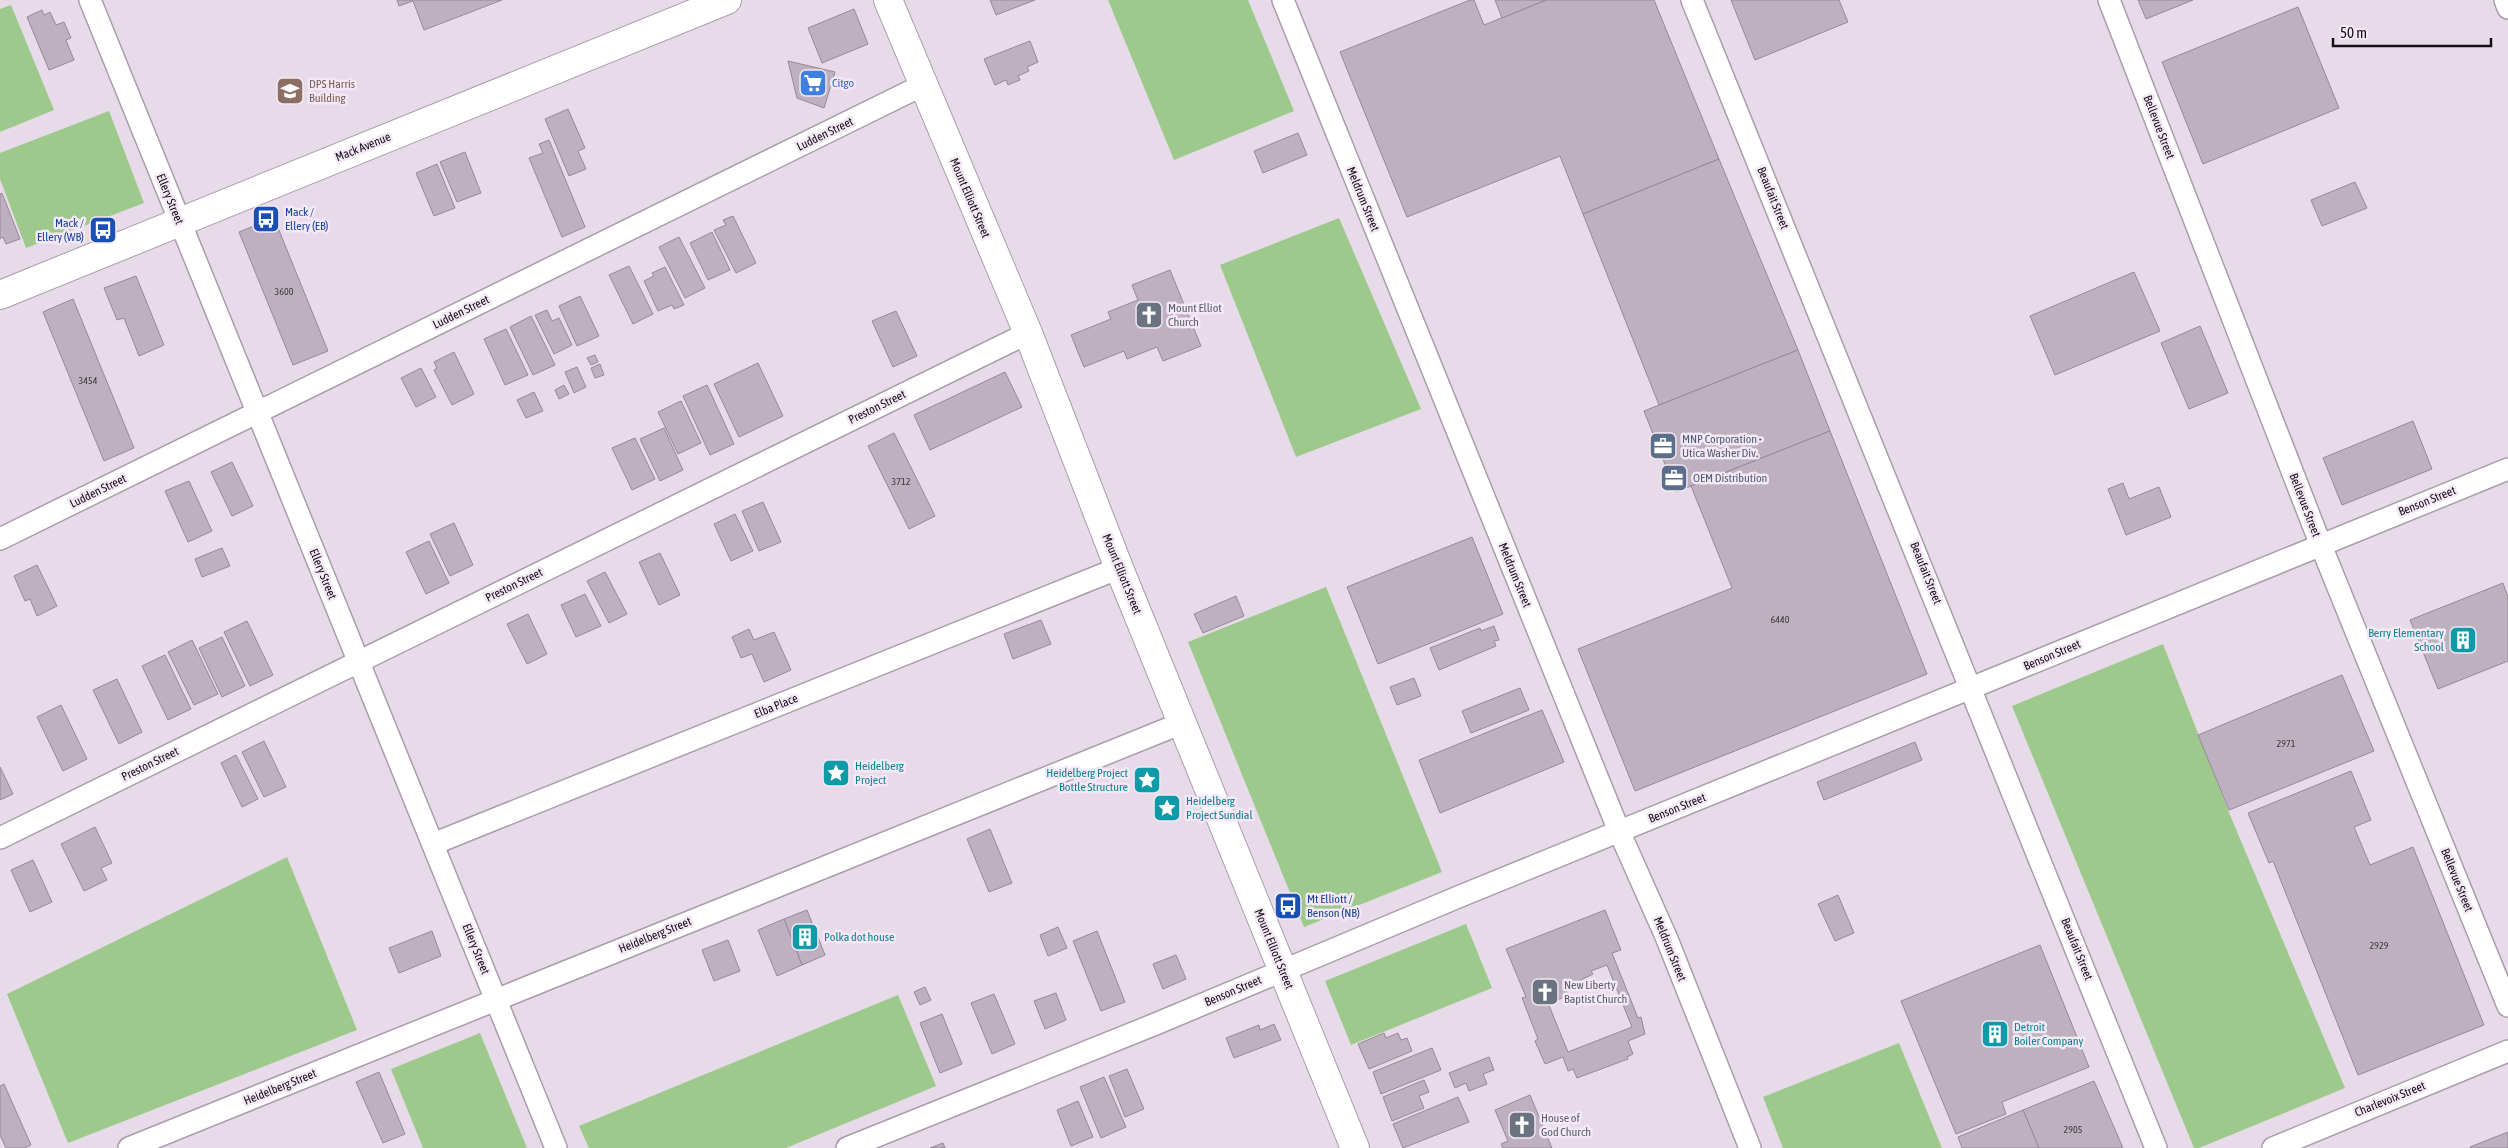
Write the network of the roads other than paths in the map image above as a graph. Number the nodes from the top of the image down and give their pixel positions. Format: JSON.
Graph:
{"nodes":[{"id":1,"x":90,"y":0,"type":"edge"},
{"id":2,"x":727,"y":0,"type":"edge"},
{"id":3,"x":888,"y":0,"type":"edge"},
{"id":4,"x":1283,"y":0,"type":"edge"},
{"id":5,"x":1692,"y":0,"type":"edge"},
{"id":6,"x":2109,"y":0,"type":"edge"},
{"id":7,"x":2505,"y":0,"type":"edge"},
{"id":8,"x":2508,"y":8,"type":"edge"},
{"id":9,"x":923,"y":85,"type":"junction"},
{"id":10,"x":180,"y":222,"type":"junction"},
{"id":11,"x":0,"y":296,"type":"edge"},
{"id":12,"x":1028,"y":333,"type":"junction"},
{"id":13,"x":258,"y":412,"type":"junction"},
{"id":14,"x":2508,"y":469,"type":"edge"},
{"id":15,"x":0,"y":539,"type":"edge"},
{"id":16,"x":2320,"y":544,"type":"junction"},
{"id":17,"x":1119,"y":568,"type":"junction"},
{"id":18,"x":359,"y":662,"type":"junction"},
{"id":19,"x":1972,"y":688,"type":"junction"},
{"id":20,"x":1182,"y":723,"type":"junction"},
{"id":21,"x":1620,"y":831,"type":"junction"},
{"id":22,"x":0,"y":838,"type":"edge"},
{"id":23,"x":433,"y":844,"type":"junction"},
{"id":24,"x":1282,"y":970,"type":"junction"},
{"id":25,"x":496,"y":999,"type":"junction"},
{"id":26,"x":2508,"y":1006,"type":"edge"},
{"id":27,"x":2508,"y":1051,"type":"edge"},
{"id":28,"x":129,"y":1148,"type":"edge"},
{"id":29,"x":556,"y":1148,"type":"edge"},
{"id":30,"x":847,"y":1148,"type":"edge"},
{"id":31,"x":1355,"y":1148,"type":"edge"},
{"id":32,"x":1750,"y":1148,"type":"edge"},
{"id":33,"x":2156,"y":1148,"type":"edge"},
{"id":34,"x":2273,"y":1148,"type":"edge"}],
"edges":[{"from":1,"to":10,"type":"street","name":"Ellery Street"},
{"from":2,"to":10,"type":"main road","name":"Mack Avenue"},
{"from":3,"to":9,"type":"main road","name":"Mount Elliott Street"},
{"from":4,"to":21,"type":"street","name":"Meldrum Street"},
{"from":5,"to":19,"type":"street","name":"Beaufait Street"},
{"from":6,"to":16,"type":"street","name":"Bellevue Street"},
{"from":7,"to":8,"type":"street"},
{"from":9,"to":12,"type":"main road","name":"Mount Elliott Street"},
{"from":9,"to":13,"type":"street","name":"Ludden Street"},
{"from":10,"to":11,"type":"main road","name":"Mack Avenue"},
{"from":10,"to":13,"type":"street","name":"Ellery Street"},
{"from":12,"to":17,"type":"main road","name":"Mount Elliott Street"},
{"from":12,"to":18,"type":"street","name":"Preston Street"},
{"from":13,"to":15,"type":"street","name":"Ludden Street"},
{"from":13,"to":18,"type":"street","name":"Ellery Street"},
{"from":14,"to":16,"type":"street","name":"Benson Street"},
{"from":16,"to":19,"type":"street","name":"Benson Street"},
{"from":16,"to":26,"type":"street","name":"Bellevue Street"},
{"from":17,"to":20,"type":"main road","name":"Mount Elliott Street"},
{"from":17,"to":23,"type":"street","name":"Elba Place"},
{"from":18,"to":22,"type":"street","name":"Preston Street"},
{"from":18,"to":23,"type":"street","name":"Ellery Street"},
{"from":19,"to":21,"type":"street","name":"Benson Street"},
{"from":19,"to":33,"type":"street","name":"Beaufait Street"},
{"from":20,"to":24,"type":"main road","name":"Mount Elliott Street"},
{"from":20,"to":25,"type":"street","name":"Heidelberg Street"},
{"from":21,"to":24,"type":"street","name":"Benson Street"},
{"from":21,"to":32,"type":"street","name":"Meldrum Street"},
{"from":23,"to":25,"type":"street","name":"Ellery Street"},
{"from":24,"to":30,"type":"street","name":"Benson Street"},
{"from":24,"to":31,"type":"main road","name":"Mount Elliott Street"},
{"from":25,"to":28,"type":"street","name":"Heidelberg Street"},
{"from":25,"to":29,"type":"street","name":"Ellery Street"},
{"from":27,"to":34,"type":"street","name":"Charlevoix Street"}]}
